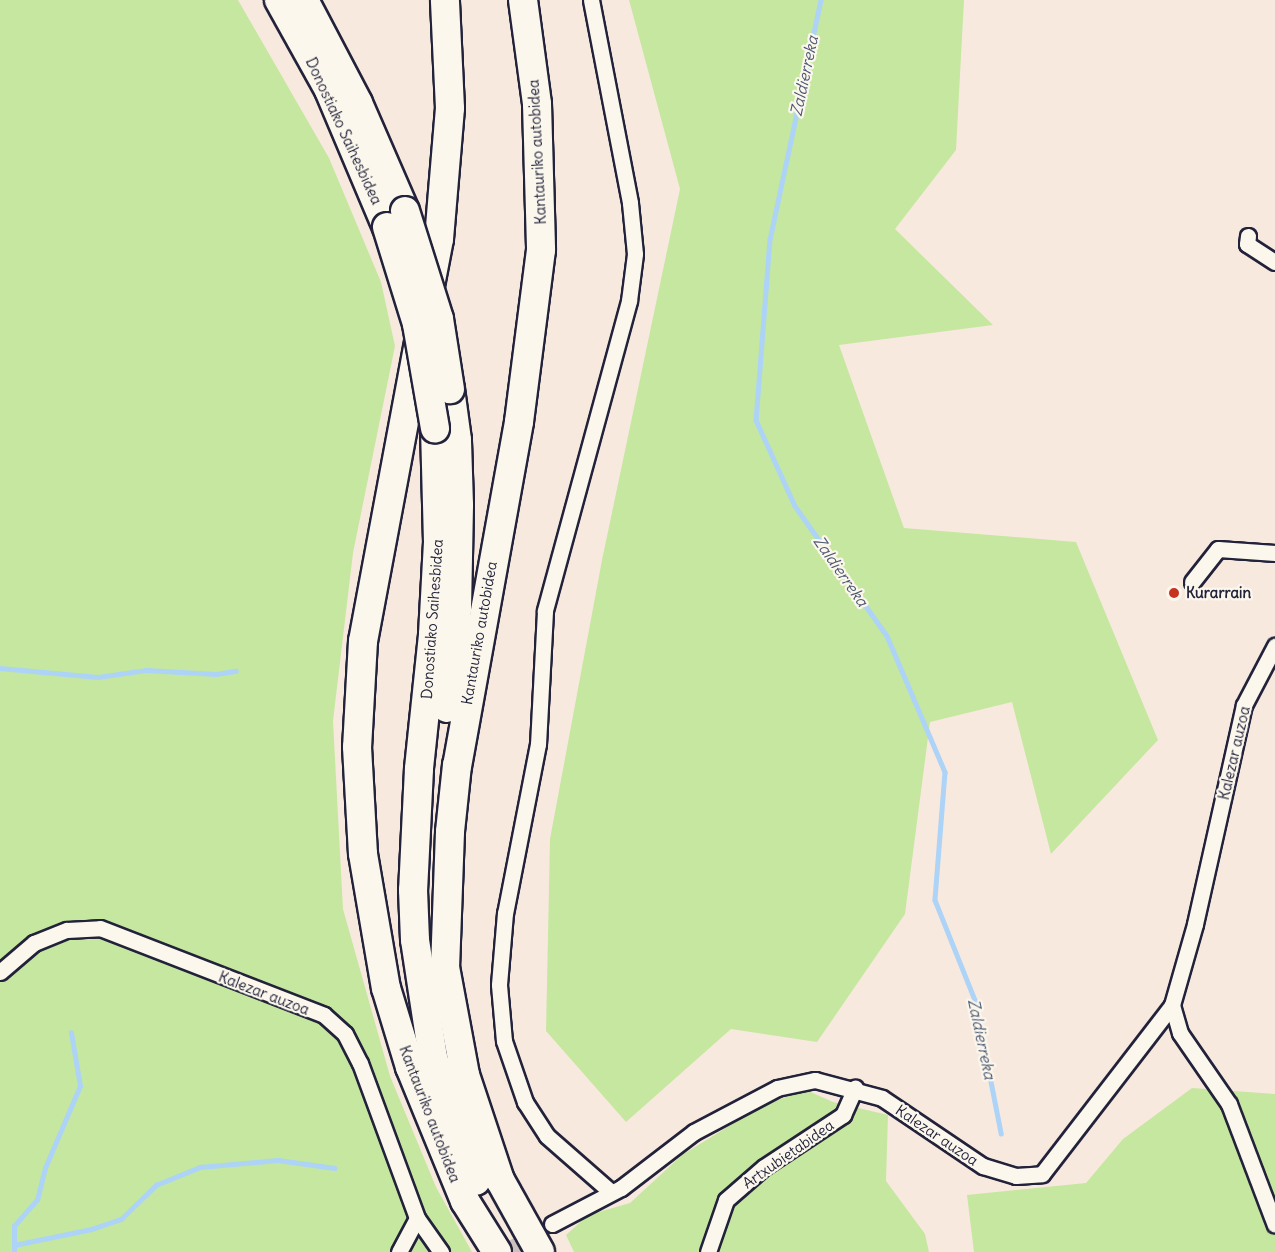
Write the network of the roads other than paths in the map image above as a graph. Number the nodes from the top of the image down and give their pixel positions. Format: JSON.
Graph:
{"nodes":[{"id":1,"x":279,"y":0,"type":"edge"},
{"id":2,"x":304,"y":0,"type":"edge"},
{"id":3,"x":445,"y":0,"type":"edge"},
{"id":4,"x":523,"y":0,"type":"edge"},
{"id":5,"x":591,"y":0,"type":"edge"},
{"id":6,"x":396,"y":219,"type":"junction"},
{"id":7,"x":1248,"y":236,"type":"dead end"},
{"id":8,"x":1275,"y":262,"type":"edge"},
{"id":9,"x":1275,"y":553,"type":"edge"},
{"id":10,"x":1192,"y":582,"type":"dead end"},
{"id":11,"x":1275,"y":646,"type":"edge"},
{"id":12,"x":446,"y":967,"type":"junction"},
{"id":13,"x":0,"y":972,"type":"edge"},
{"id":14,"x":1172,"y":1005,"type":"junction"},
{"id":15,"x":855,"y":1088,"type":"junction"},
{"id":16,"x":611,"y":1192,"type":"junction"},
{"id":17,"x":417,"y":1218,"type":"junction"},
{"id":18,"x":552,"y":1224,"type":"tunnel mouth"},
{"id":19,"x":1275,"y":1225,"type":"edge"},
{"id":20,"x":399,"y":1252,"type":"edge"},
{"id":21,"x":441,"y":1252,"type":"edge"},
{"id":22,"x":497,"y":1252,"type":"edge"},
{"id":23,"x":509,"y":1252,"type":"edge"},
{"id":24,"x":540,"y":1252,"type":"edge"},
{"id":25,"x":708,"y":1252,"type":"edge"}],
"edges":[{"from":1,"to":6,"type":"highway","name":"Donostiako Saihesbidea"},
{"from":2,"to":6,"type":"highway","name":"Donostiako Saihesbidea"},
{"from":3,"to":22,"type":"highway","name":"Kantauriko autobidea"},
{"from":4,"to":12,"type":"highway","name":"Kantauriko autobidea"},
{"from":5,"to":16,"type":"street"},
{"from":6,"to":12,"type":"highway","name":"Donostiako Saihesbidea","bridge":true},
{"from":6,"to":23,"type":"highway","name":"Donostiako Saihesbidea","bridge":true},
{"from":7,"to":8,"type":"street"},
{"from":9,"to":10,"type":"street"},
{"from":11,"to":14,"type":"street","name":"Kalezar auzoa"},
{"from":12,"to":24,"type":"highway","name":"Kantauriko autobidea"},
{"from":13,"to":17,"type":"street","name":"Kalezar auzoa"},
{"from":14,"to":15,"type":"street","name":"Kalezar auzoa"},
{"from":14,"to":19,"type":"street"},
{"from":15,"to":16,"type":"street","name":"Kalezar auzoa"},
{"from":15,"to":25,"type":"street","name":"Artxubietabidea"},
{"from":16,"to":18,"type":"street","name":"Kalezar auzoa"},
{"from":17,"to":20,"type":"street"},
{"from":17,"to":21,"type":"street","name":"Kalezar auzoa"}]}
